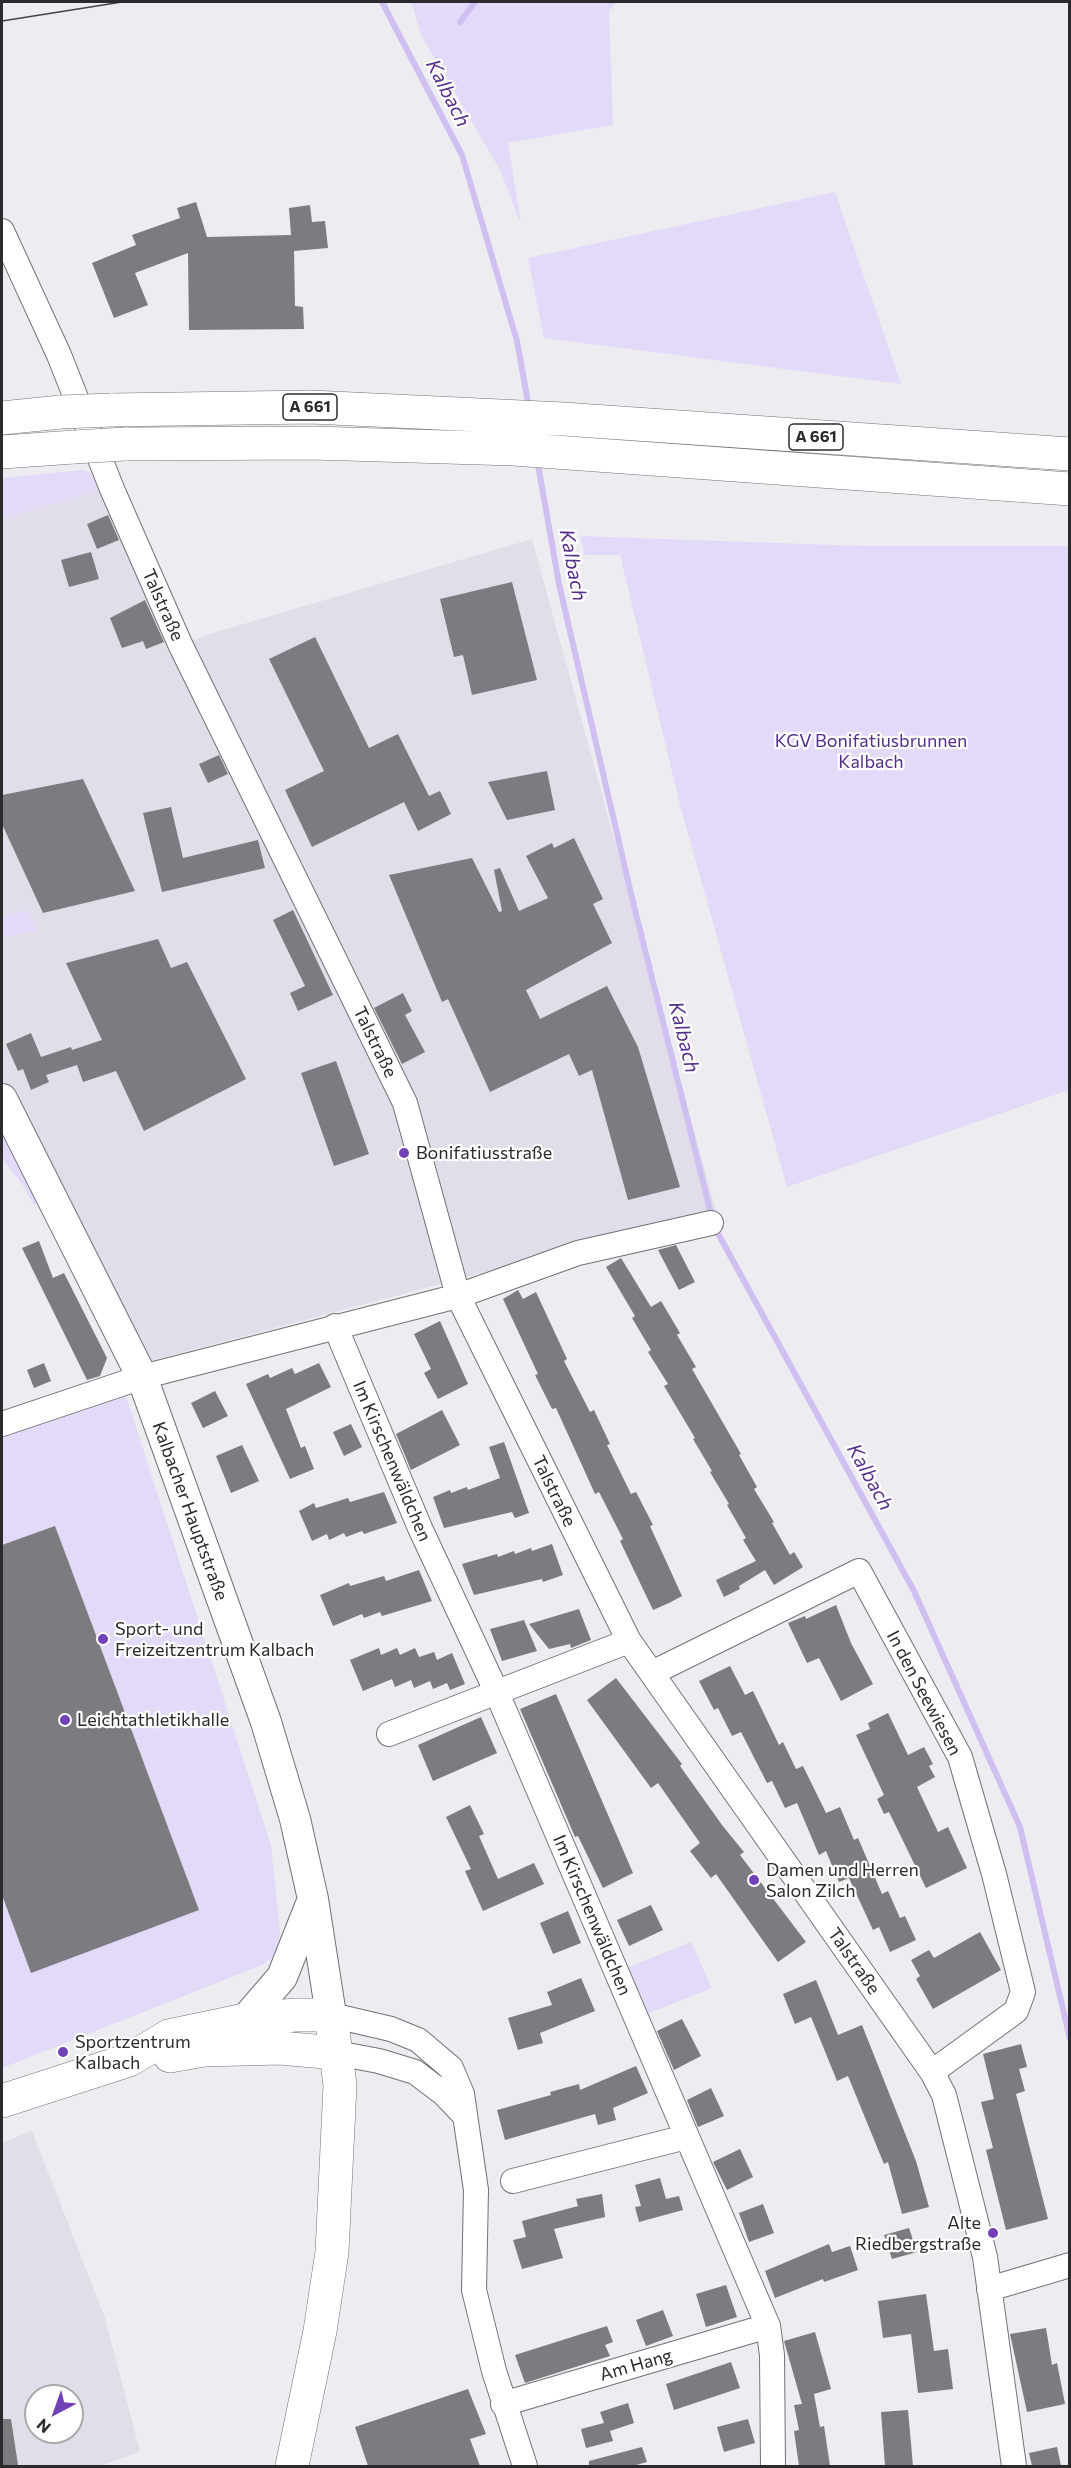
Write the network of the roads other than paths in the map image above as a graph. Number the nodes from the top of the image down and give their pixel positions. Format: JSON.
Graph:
{"nodes":[{"id":1,"x":2,"y":231,"type":"edge"},
{"id":2,"x":2,"y":418,"type":"edge"},
{"id":3,"x":2,"y":452,"type":"edge"},
{"id":4,"x":1070,"y":454,"type":"edge"},
{"id":5,"x":1070,"y":489,"type":"edge"},
{"id":6,"x":2,"y":1099,"type":"edge"},
{"id":7,"x":711,"y":1223,"type":"dead end"},
{"id":8,"x":458,"y":1296,"type":"junction"},
{"id":9,"x":335,"y":1326,"type":"junction"},
{"id":10,"x":142,"y":1377,"type":"junction"},
{"id":11,"x":2,"y":1424,"type":"edge"},
{"id":12,"x":629,"y":1641,"type":"junction"},
{"id":13,"x":652,"y":1673,"type":"junction"},
{"id":14,"x":497,"y":1693,"type":"junction"},
{"id":15,"x":388,"y":1734,"type":"dead end"},
{"id":16,"x":313,"y":1899,"type":"junction"},
{"id":17,"x":331,"y":2015,"type":"junction"},
{"id":18,"x":245,"y":2020,"type":"junction"},
{"id":19,"x":336,"y":2053,"type":"junction"},
{"id":20,"x":129,"y":2060,"type":"junction"},
{"id":21,"x":932,"y":2072,"type":"junction"},
{"id":22,"x":2,"y":2101,"type":"edge"},
{"id":23,"x":465,"y":2116,"type":"junction"},
{"id":24,"x":686,"y":2137,"type":"junction"},
{"id":25,"x":513,"y":2181,"type":"dead end"},
{"id":26,"x":1066,"y":2266,"type":"edge"},
{"id":27,"x":989,"y":2289,"type":"junction"},
{"id":28,"x":768,"y":2326,"type":"junction"},
{"id":29,"x":503,"y":2404,"type":"junction"},
{"id":30,"x":292,"y":2466,"type":"edge"},
{"id":31,"x":525,"y":2466,"type":"edge"},
{"id":32,"x":773,"y":2466,"type":"edge"},
{"id":33,"x":1014,"y":2466,"type":"edge"}],
"edges":[{"from":1,"to":8,"type":"street","name":"Talstraße"},
{"from":2,"to":4,"type":"main road","number":"A 661","bridge":true},
{"from":3,"to":5,"type":"main road","number":"A 661","bridge":true},
{"from":6,"to":10,"type":"street","name":"Kalbacher Hauptstraße"},
{"from":7,"to":8,"type":"street"},
{"from":8,"to":9,"type":"street"},
{"from":8,"to":12,"type":"street","name":"Talstraße"},
{"from":9,"to":10,"type":"street"},
{"from":9,"to":14,"type":"street","name":"Im Kirschenwäldchen"},
{"from":10,"to":11,"type":"street"},
{"from":10,"to":16,"type":"street","name":"Kalbacher Hauptstraße"},
{"from":12,"to":13,"type":"street","name":"Talstraße"},
{"from":12,"to":14,"type":"street"},
{"from":13,"to":21,"type":"street","name":"Talstraße"},
{"from":13,"to":21,"type":"street","name":"In den Seewiesen"},
{"from":14,"to":15,"type":"street"},
{"from":14,"to":24,"type":"street","name":"Im Kirschenwäldchen"},
{"from":16,"to":17,"type":"street","name":"Kalbacher Hauptstraße"},
{"from":16,"to":18,"type":"street"},
{"from":17,"to":18,"type":"main road"},
{"from":17,"to":19,"type":"main road","name":"Kalbacher Hauptstraße"},
{"from":17,"to":23,"type":"street"},
{"from":18,"to":20,"type":"main road"},
{"from":19,"to":20,"type":"main road"},
{"from":19,"to":23,"type":"street"},
{"from":19,"to":30,"type":"main road","name":"Kalbacher Hauptstraße"},
{"from":20,"to":22,"type":"main road"},
{"from":21,"to":27,"type":"street","name":"Talstraße"},
{"from":23,"to":29,"type":"street"},
{"from":24,"to":25,"type":"street"},
{"from":24,"to":28,"type":"street","name":"Im Kirschenwäldchen"},
{"from":26,"to":27,"type":"street"},
{"from":27,"to":33,"type":"street","name":"Talstraße"},
{"from":28,"to":29,"type":"street","name":"Am Hang"},
{"from":28,"to":32,"type":"street","name":"Im Kirschenwäldchen"},
{"from":29,"to":31,"type":"street"}]}
